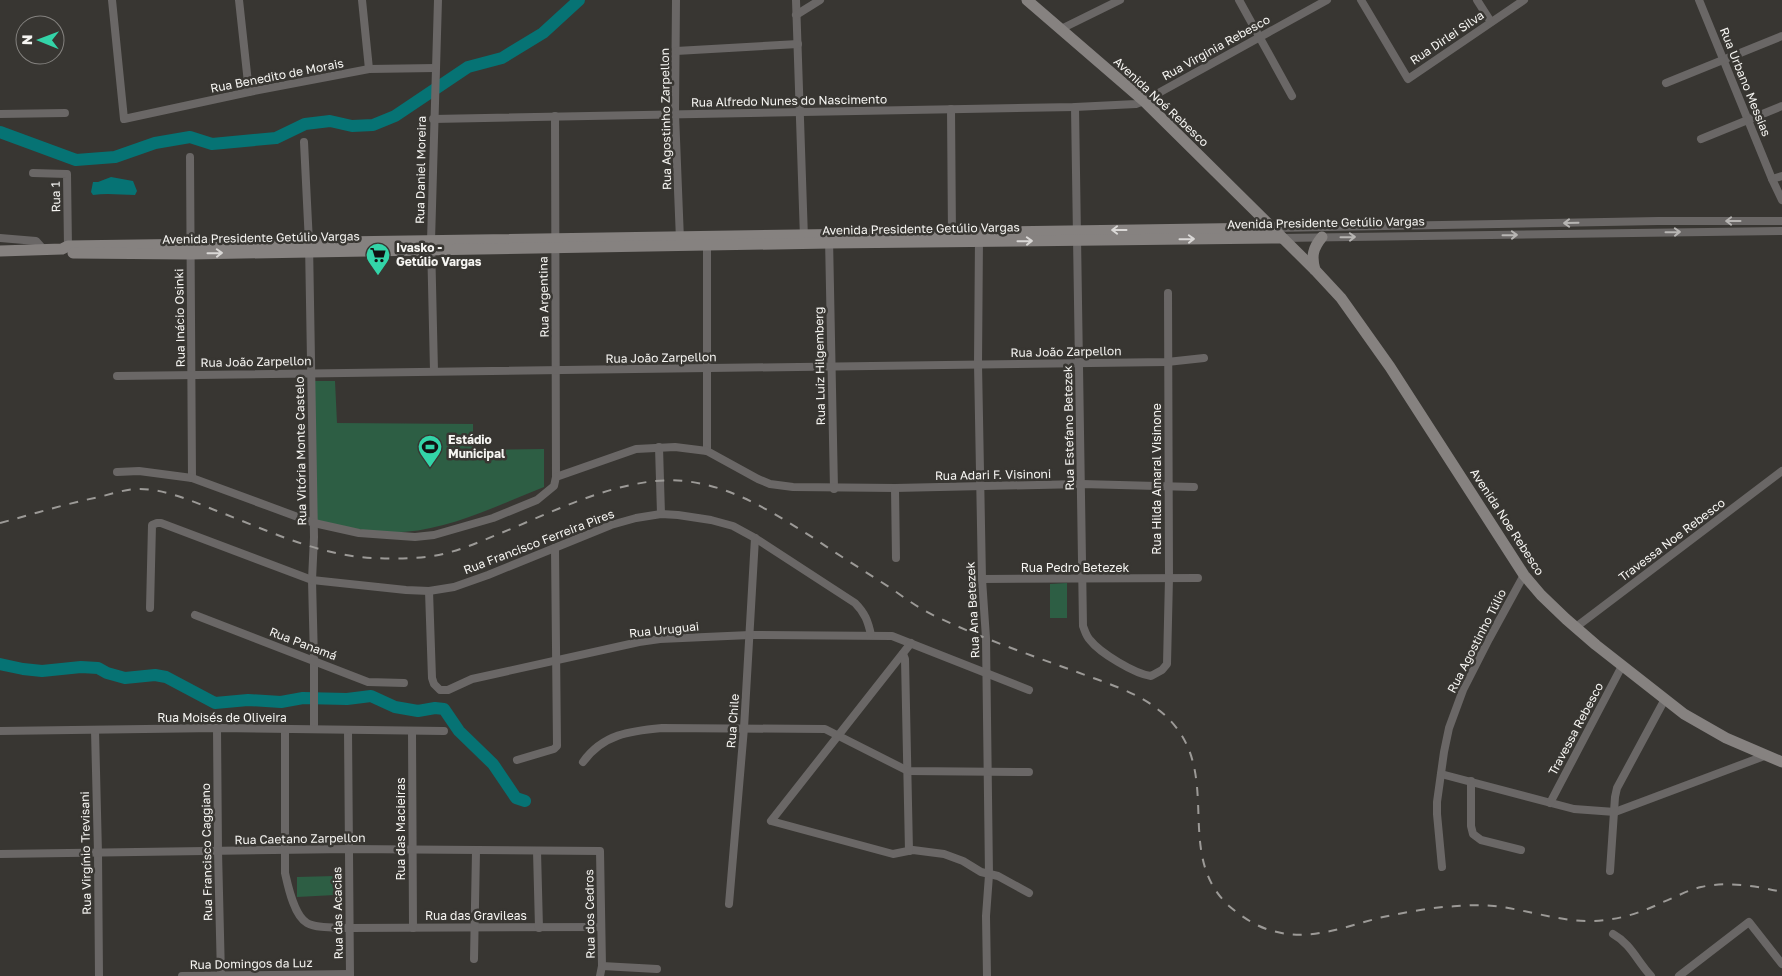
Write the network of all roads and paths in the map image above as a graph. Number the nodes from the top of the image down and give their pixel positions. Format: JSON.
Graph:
{"nodes":[{"id":1,"x":112,"y":0,"type":"edge"},
{"id":2,"x":239,"y":0,"type":"edge"},
{"id":3,"x":362,"y":0,"type":"edge"},
{"id":4,"x":438,"y":0,"type":"edge"},
{"id":5,"x":676,"y":0,"type":"edge"},
{"id":6,"x":796,"y":0,"type":"edge"},
{"id":7,"x":820,"y":0,"type":"edge"},
{"id":8,"x":1027,"y":0,"type":"edge"},
{"id":9,"x":1120,"y":0,"type":"edge"},
{"id":10,"x":1239,"y":0,"type":"edge"},
{"id":11,"x":1327,"y":0,"type":"edge"},
{"id":12,"x":1360,"y":0,"type":"edge"},
{"id":13,"x":1477,"y":0,"type":"edge"},
{"id":14,"x":1524,"y":0,"type":"edge"},
{"id":15,"x":1699,"y":0,"type":"edge"},
{"id":16,"x":796,"y":16,"type":"junction"},
{"id":17,"x":1491,"y":22,"type":"junction"},
{"id":18,"x":1062,"y":29,"type":"junction"},
{"id":19,"x":1259,"y":36,"type":"junction"},
{"id":20,"x":1782,"y":36,"type":"edge"},
{"id":21,"x":798,"y":44,"type":"junction"},
{"id":22,"x":676,"y":51,"type":"junction"},
{"id":23,"x":1724,"y":59,"type":"junction"},
{"id":24,"x":435,"y":68,"type":"junction"},
{"id":25,"x":369,"y":69,"type":"junction"},
{"id":26,"x":1666,"y":83,"type":"dead end"},
{"id":27,"x":249,"y":92,"type":"junction"},
{"id":28,"x":1292,"y":96,"type":"dead end"},
{"id":29,"x":1144,"y":101,"type":"junction"},
{"id":30,"x":1782,"y":106,"type":"edge"},
{"id":31,"x":1076,"y":107,"type":"junction"},
{"id":32,"x":951,"y":109,"type":"junction"},
{"id":33,"x":800,"y":112,"type":"junction"},
{"id":34,"x":65,"y":113,"type":"dead end"},
{"id":35,"x":0,"y":114,"type":"edge"},
{"id":36,"x":676,"y":114,"type":"junction"},
{"id":37,"x":554,"y":116,"type":"junction"},
{"id":38,"x":433,"y":119,"type":"junction"},
{"id":39,"x":1748,"y":119,"type":"junction"},
{"id":40,"x":1701,"y":139,"type":"dead end"},
{"id":41,"x":304,"y":142,"type":"dead end"},
{"id":42,"x":190,"y":157,"type":"dead end"},
{"id":43,"x":33,"y":173,"type":"dead end"},
{"id":44,"x":1782,"y":176,"type":"edge"},
{"id":45,"x":1772,"y":180,"type":"junction"},
{"id":46,"x":1782,"y":200,"type":"edge"},
{"id":47,"x":1782,"y":221,"type":"edge"},
{"id":48,"x":1428,"y":226,"type":"junction"},
{"id":49,"x":1272,"y":228,"type":"junction"},
{"id":50,"x":1782,"y":231,"type":"edge"},
{"id":51,"x":1077,"y":235,"type":"junction"},
{"id":52,"x":1428,"y":236,"type":"junction"},
{"id":53,"x":1322,"y":237,"type":"junction"},
{"id":54,"x":0,"y":238,"type":"edge"},
{"id":55,"x":952,"y":238,"type":"junction"},
{"id":56,"x":979,"y":238,"type":"junction"},
{"id":57,"x":1282,"y":238,"type":"junction"},
{"id":58,"x":804,"y":239,"type":"junction"},
{"id":59,"x":829,"y":239,"type":"junction"},
{"id":60,"x":680,"y":241,"type":"junction"},
{"id":61,"x":554,"y":243,"type":"junction"},
{"id":62,"x":431,"y":246,"type":"junction"},
{"id":63,"x":707,"y":246,"type":"junction"},
{"id":64,"x":309,"y":247,"type":"junction"},
{"id":65,"x":66,"y":249,"type":"junction"},
{"id":66,"x":190,"y":249,"type":"junction"},
{"id":67,"x":44,"y":250,"type":"junction"},
{"id":68,"x":0,"y":251,"type":"edge"},
{"id":69,"x":1315,"y":270,"type":"junction"},
{"id":70,"x":1168,"y":293,"type":"dead end"},
{"id":71,"x":1204,"y":358,"type":"dead end"},
{"id":72,"x":1079,"y":362,"type":"junction"},
{"id":73,"x":1167,"y":362,"type":"junction"},
{"id":74,"x":978,"y":364,"type":"junction"},
{"id":75,"x":832,"y":366,"type":"junction"},
{"id":76,"x":708,"y":368,"type":"junction"},
{"id":77,"x":556,"y":370,"type":"junction"},
{"id":78,"x":434,"y":371,"type":"junction"},
{"id":79,"x":311,"y":373,"type":"junction"},
{"id":80,"x":193,"y":374,"type":"junction"},
{"id":81,"x":117,"y":376,"type":"dead end"},
{"id":82,"x":659,"y":447,"type":"junction"},
{"id":83,"x":707,"y":450,"type":"junction"},
{"id":84,"x":1782,"y":471,"type":"edge"},
{"id":85,"x":117,"y":472,"type":"dead end"},
{"id":86,"x":556,"y":477,"type":"junction"},
{"id":87,"x":192,"y":478,"type":"junction"},
{"id":88,"x":1082,"y":484,"type":"junction"},
{"id":89,"x":1168,"y":485,"type":"junction"},
{"id":90,"x":980,"y":486,"type":"junction"},
{"id":91,"x":1194,"y":487,"type":"dead end"},
{"id":92,"x":895,"y":488,"type":"junction"},
{"id":93,"x":834,"y":489,"type":"junction"},
{"id":94,"x":662,"y":514,"type":"junction"},
{"id":95,"x":314,"y":523,"type":"junction"},
{"id":96,"x":755,"y":538,"type":"junction"},
{"id":97,"x":555,"y":548,"type":"junction"},
{"id":98,"x":896,"y":558,"type":"dead end"},
{"id":99,"x":1524,"y":575,"type":"junction"},
{"id":100,"x":1169,"y":578,"type":"junction"},
{"id":101,"x":1198,"y":578,"type":"dead end"},
{"id":102,"x":982,"y":579,"type":"junction"},
{"id":103,"x":1083,"y":579,"type":"junction"},
{"id":104,"x":312,"y":580,"type":"junction"},
{"id":105,"x":429,"y":591,"type":"junction"},
{"id":106,"x":150,"y":608,"type":"dead end"},
{"id":107,"x":195,"y":615,"type":"dead end"},
{"id":108,"x":1083,"y":626,"type":"joint"},
{"id":109,"x":1576,"y":627,"type":"junction"},
{"id":110,"x":750,"y":635,"type":"junction"},
{"id":111,"x":871,"y":635,"type":"junction"},
{"id":112,"x":910,"y":643,"type":"junction"},
{"id":113,"x":903,"y":654,"type":"junction"},
{"id":114,"x":314,"y":660,"type":"junction"},
{"id":115,"x":557,"y":661,"type":"junction"},
{"id":116,"x":1622,"y":666,"type":"junction"},
{"id":117,"x":986,"y":673,"type":"junction"},
{"id":118,"x":404,"y":683,"type":"dead end"},
{"id":119,"x":1029,"y":690,"type":"dead end"},
{"id":120,"x":1665,"y":699,"type":"junction"},
{"id":121,"x":217,"y":728,"type":"junction"},
{"id":122,"x":744,"y":728,"type":"junction"},
{"id":123,"x":285,"y":729,"type":"junction"},
{"id":124,"x":314,"y":729,"type":"junction"},
{"id":125,"x":95,"y":730,"type":"junction"},
{"id":126,"x":348,"y":730,"type":"junction"},
{"id":127,"x":0,"y":731,"type":"edge"},
{"id":128,"x":412,"y":731,"type":"junction"},
{"id":129,"x":444,"y":731,"type":"dead end"},
{"id":130,"x":838,"y":736,"type":"junction"},
{"id":131,"x":1767,"y":755,"type":"junction"},
{"id":132,"x":517,"y":760,"type":"dead end"},
{"id":133,"x":583,"y":762,"type":"dead end"},
{"id":134,"x":1782,"y":762,"type":"edge"},
{"id":135,"x":908,"y":771,"type":"junction"},
{"id":136,"x":988,"y":772,"type":"junction"},
{"id":137,"x":1029,"y":772,"type":"dead end"},
{"id":138,"x":1441,"y":774,"type":"junction"},
{"id":139,"x":1471,"y":781,"type":"junction"},
{"id":140,"x":1550,"y":803,"type":"junction"},
{"id":141,"x":1615,"y":812,"type":"junction"},
{"id":142,"x":349,"y":849,"type":"junction"},
{"id":143,"x":412,"y":850,"type":"junction"},
{"id":144,"x":1521,"y":850,"type":"dead end"},
{"id":145,"x":218,"y":851,"type":"junction"},
{"id":146,"x":285,"y":851,"type":"junction"},
{"id":147,"x":476,"y":851,"type":"junction"},
{"id":148,"x":537,"y":851,"type":"junction"},
{"id":149,"x":600,"y":851,"type":"joint"},
{"id":150,"x":909,"y":851,"type":"junction"},
{"id":151,"x":98,"y":853,"type":"junction"},
{"id":152,"x":0,"y":854,"type":"edge"},
{"id":153,"x":1442,"y":867,"type":"dead end"},
{"id":154,"x":1610,"y":871,"type":"dead end"},
{"id":155,"x":990,"y":875,"type":"junction"},
{"id":156,"x":1028,"y":894,"type":"dead end"},
{"id":157,"x":729,"y":904,"type":"dead end"},
{"id":158,"x":601,"y":927,"type":"junction"},
{"id":159,"x":350,"y":928,"type":"junction"},
{"id":160,"x":413,"y":928,"type":"junction"},
{"id":161,"x":475,"y":928,"type":"junction"},
{"id":162,"x":539,"y":928,"type":"junction"},
{"id":163,"x":1613,"y":934,"type":"dead end"},
{"id":164,"x":474,"y":959,"type":"dead end"},
{"id":165,"x":1782,"y":964,"type":"edge"},
{"id":166,"x":602,"y":966,"type":"junction"},
{"id":167,"x":657,"y":970,"type":"dead end"},
{"id":168,"x":350,"y":975,"type":"edge"},
{"id":169,"x":99,"y":976,"type":"edge"},
{"id":170,"x":182,"y":976,"type":"edge"},
{"id":171,"x":221,"y":976,"type":"edge"},
{"id":172,"x":600,"y":976,"type":"edge"},
{"id":173,"x":987,"y":976,"type":"edge"},
{"id":174,"x":1651,"y":976,"type":"edge"},
{"id":175,"x":1679,"y":976,"type":"edge"}],
"edges":[{"from":1,"to":27,"type":"street","name":"Rua Benedito de Morais"},
{"from":2,"to":27,"type":"street"},
{"from":3,"to":25,"type":"street"},
{"from":4,"to":24,"type":"street","name":"Rua Daniel Moreira"},
{"from":5,"to":22,"type":"street","name":"Rua Agostinho Zarpellon"},
{"from":6,"to":16,"type":"street"},
{"from":7,"to":16,"type":"street"},
{"from":8,"to":18,"type":"main road","name":"Avenida Noé Rebesco"},
{"from":9,"to":18,"type":"street"},
{"from":10,"to":19,"type":"street"},
{"from":11,"to":19,"type":"street","name":"Rua Virginia Rebesco"},
{"from":12,"to":17,"type":"street","name":"Rua Dirlei Silva"},
{"from":13,"to":17,"type":"street"},
{"from":14,"to":17,"type":"street","name":"Rua Dirlei Silva"},
{"from":15,"to":23,"type":"street","name":"Rua Urbano Messias"},
{"from":16,"to":21,"type":"street"},
{"from":18,"to":29,"type":"main road","name":"Avenida Noé Rebesco"},
{"from":19,"to":28,"type":"street"},
{"from":19,"to":29,"type":"street","name":"Rua Virginia Rebesco"},
{"from":20,"to":23,"type":"street"},
{"from":21,"to":22,"type":"street"},
{"from":21,"to":33,"type":"street"},
{"from":22,"to":36,"type":"street","name":"Rua Agostinho Zarpellon"},
{"from":23,"to":26,"type":"street"},
{"from":23,"to":39,"type":"street","name":"Rua Urbano Messias"},
{"from":24,"to":25,"type":"street","name":"Rua Benedito de Morais"},
{"from":24,"to":38,"type":"street","name":"Rua Daniel Moreira"},
{"from":25,"to":27,"type":"street","name":"Rua Benedito de Morais"},
{"from":29,"to":31,"type":"street","name":"Rua Alfredo Nunes do Nascimento"},
{"from":29,"to":49,"type":"main road","name":"Avenida Noé Rebesco"},
{"from":30,"to":39,"type":"street"},
{"from":31,"to":32,"type":"street","name":"Rua Alfredo Nunes do Nascimento"},
{"from":31,"to":51,"type":"street","name":"Rua Estefano Betezek"},
{"from":32,"to":33,"type":"street","name":"Rua Alfredo Nunes do Nascimento"},
{"from":32,"to":55,"type":"street"},
{"from":33,"to":36,"type":"street","name":"Rua Alfredo Nunes do Nascimento"},
{"from":33,"to":58,"type":"street"},
{"from":34,"to":35,"type":"street"},
{"from":36,"to":37,"type":"street","name":"Rua Alfredo Nunes do Nascimento"},
{"from":36,"to":60,"type":"street","name":"Rua Agostinho Zarpellon"},
{"from":37,"to":38,"type":"street","name":"Rua Alfredo Nunes do Nascimento"},
{"from":37,"to":61,"type":"street","name":"Rua Argentina"},
{"from":38,"to":62,"type":"street","name":"Rua Daniel Moreira"},
{"from":39,"to":40,"type":"street"},
{"from":39,"to":45,"type":"street","name":"Rua Urbano Messias"},
{"from":41,"to":64,"type":"street","name":"Rua Vitória Monte Castelo"},
{"from":42,"to":66,"type":"street","name":"Rua Inácio Osinki"},
{"from":43,"to":65,"type":"street","name":"Rua 1"},
{"from":44,"to":45,"type":"street"},
{"from":45,"to":46,"type":"street","name":"Rua Urbano Messias"},
{"from":47,"to":48,"type":"street","name":"Avenida Presidente Getúlio Vargas","one_way":true},
{"from":48,"to":49,"type":"street","name":"Avenida Presidente Getúlio Vargas"},
{"from":48,"to":52,"type":"street"},
{"from":49,"to":51,"type":"main road","name":"Avenida Presidente Getúlio Vargas","one_way":true},
{"from":49,"to":57,"type":"main road","name":"Avenida Noe Rebesco"},
{"from":52,"to":50,"type":"street","name":"Avenida Presidente Getúlio Vargas","one_way":true},
{"from":51,"to":56,"type":"main road","name":"Avenida Presidente Getúlio Vargas"},
{"from":51,"to":57,"type":"main road","name":"Avenida Presidente Getúlio Vargas","one_way":true},
{"from":51,"to":72,"type":"street","name":"Rua Estefano Betezek"},
{"from":53,"to":52,"type":"street","name":"Avenida Presidente Getúlio Vargas","one_way":true},
{"from":53,"to":57,"type":"street","name":"Avenida Presidente Getúlio Vargas"},
{"from":53,"to":69,"type":"main road"},
{"from":54,"to":67,"type":"street"},
{"from":55,"to":56,"type":"main road","name":"Avenida Presidente Getúlio Vargas"},
{"from":55,"to":59,"type":"main road","name":"Avenida Presidente Getúlio Vargas"},
{"from":56,"to":74,"type":"street","name":"Rua Ana Betezek"},
{"from":57,"to":69,"type":"main road","name":"Avenida Noe Rebesco"},
{"from":58,"to":59,"type":"main road","name":"Avenida Presidente Getúlio Vargas"},
{"from":58,"to":60,"type":"main road","name":"Avenida Presidente Getúlio Vargas"},
{"from":58,"to":63,"type":"main road","name":"Avenida Presidente Getúlio Vargas"},
{"from":59,"to":75,"type":"street","name":"Rua Luiz Hilgemberg"},
{"from":60,"to":61,"type":"main road","name":"Avenida Presidente Getúlio Vargas"},
{"from":60,"to":63,"type":"main road","name":"Avenida Presidente Getúlio Vargas"},
{"from":61,"to":62,"type":"main road","name":"Avenida Presidente Getúlio Vargas"},
{"from":61,"to":77,"type":"street","name":"Rua Argentina"},
{"from":62,"to":64,"type":"main road","name":"Avenida Presidente Getúlio Vargas"},
{"from":62,"to":78,"type":"street","name":"Rua Daniel Moreira"},
{"from":63,"to":76,"type":"street"},
{"from":64,"to":66,"type":"main road","name":"Avenida Presidente Getúlio Vargas"},
{"from":64,"to":79,"type":"street","name":"Rua Vitória Monte Castelo"},
{"from":65,"to":66,"type":"main road","name":"Avenida Presidente Getúlio Vargas"},
{"from":65,"to":67,"type":"main road","name":"Avenida Presidente Getúlio Vargas"},
{"from":66,"to":80,"type":"street","name":"Rua Inácio Osinki"},
{"from":67,"to":68,"type":"main road","name":"Avenida Presidente Getúlio Vargas"},
{"from":69,"to":99,"type":"main road","name":"Avenida Noe Rebesco"},
{"from":70,"to":73,"type":"street","name":"Rua Hilda Amaral Visinone"},
{"from":71,"to":73,"type":"street","name":"Rua João Zarpellon"},
{"from":72,"to":73,"type":"street","name":"Rua João Zarpellon"},
{"from":72,"to":74,"type":"street","name":"Rua João Zarpellon"},
{"from":72,"to":88,"type":"street","name":"Rua Estefano Betezek"},
{"from":73,"to":89,"type":"street","name":"Rua Hilda Amaral Visinone"},
{"from":74,"to":75,"type":"street","name":"Rua João Zarpellon"},
{"from":74,"to":90,"type":"street","name":"Rua Ana Betezek"},
{"from":75,"to":76,"type":"street","name":"Rua João Zarpellon"},
{"from":75,"to":93,"type":"street","name":"Rua Luiz Hilgemberg"},
{"from":76,"to":77,"type":"street","name":"Rua João Zarpellon"},
{"from":76,"to":83,"type":"street"},
{"from":77,"to":78,"type":"street","name":"Rua João Zarpellon"},
{"from":77,"to":86,"type":"street","name":"Rua Argentina"},
{"from":78,"to":79,"type":"street","name":"Rua João Zarpellon"},
{"from":79,"to":80,"type":"street","name":"Rua João Zarpellon"},
{"from":79,"to":95,"type":"street","name":"Rua Vitória Monte Castelo"},
{"from":80,"to":81,"type":"street","name":"Rua João Zarpellon"},
{"from":80,"to":87,"type":"street","name":"Rua Inácio Osinki"},
{"from":82,"to":83,"type":"street"},
{"from":82,"to":86,"type":"street"},
{"from":82,"to":94,"type":"street"},
{"from":83,"to":93,"type":"street","name":"Rua Adari F. Visinoni"},
{"from":84,"to":109,"type":"street","name":"Travessa Noe Rebesco"},
{"from":85,"to":87,"type":"street"},
{"from":86,"to":95,"type":"street"},
{"from":87,"to":95,"type":"street"},
{"from":88,"to":89,"type":"street","name":"Rua Adari F. Visinoni"},
{"from":88,"to":90,"type":"street","name":"Rua Adari F. Visinoni"},
{"from":88,"to":103,"type":"street","name":"Rua Estefano Betezek"},
{"from":89,"to":91,"type":"street","name":"Rua Adari F. Visinoni"},
{"from":89,"to":100,"type":"street","name":"Rua Hilda Amaral Visinone"},
{"from":90,"to":92,"type":"street","name":"Rua Adari F. Visinoni"},
{"from":90,"to":102,"type":"street","name":"Rua Ana Betezek"},
{"from":92,"to":93,"type":"street","name":"Rua Adari F. Visinoni"},
{"from":92,"to":98,"type":"street"},
{"from":94,"to":96,"type":"street","name":"Rua Francisco Ferreira Pires"},
{"from":94,"to":97,"type":"street","name":"Rua Francisco Ferreira Pires"},
{"from":95,"to":104,"type":"street","name":"Rua Vitória Monte Castelo"},
{"from":96,"to":110,"type":"street","name":"Rua Chile"},
{"from":96,"to":111,"type":"street","name":"Rua Francisco Ferreira Pires"},
{"from":97,"to":105,"type":"street","name":"Rua Francisco Ferreira Pires"},
{"from":97,"to":115,"type":"street"},
{"from":99,"to":109,"type":"main road","name":"Avenida Noe Rebesco"},
{"from":99,"to":138,"type":"street","name":"Rua Agostinho Túlio"},
{"from":100,"to":101,"type":"street","name":"Rua Pedro Betezek"},
{"from":100,"to":103,"type":"street","name":"Rua Pedro Betezek"},
{"from":100,"to":108,"type":"street","name":"Rua Hilda Amaral Visinone"},
{"from":102,"to":103,"type":"street","name":"Rua Pedro Betezek"},
{"from":102,"to":117,"type":"street","name":"Rua Ana Betezek"},
{"from":103,"to":108,"type":"street","name":"Rua Estefano Betezek"},
{"from":104,"to":105,"type":"street","name":"Rua Francisco Ferreira Pires"},
{"from":104,"to":106,"type":"street","name":"Rua Francisco Ferreira Pires"},
{"from":104,"to":114,"type":"street","name":"Rua Vitória Monte Castelo"},
{"from":105,"to":115,"type":"street","name":"Rua Uruguai"},
{"from":107,"to":114,"type":"street","name":"Rua Panamá"},
{"from":109,"to":116,"type":"main road","name":"Avenida Noe Rebesco"},
{"from":110,"to":111,"type":"street","name":"Rua Uruguai"},
{"from":110,"to":115,"type":"street","name":"Rua Uruguai"},
{"from":110,"to":122,"type":"street","name":"Rua Chile"},
{"from":111,"to":112,"type":"street","name":"Rua Uruguai"},
{"from":112,"to":113,"type":"street"},
{"from":112,"to":117,"type":"street","name":"Rua Uruguai"},
{"from":113,"to":130,"type":"street"},
{"from":113,"to":135,"type":"street"},
{"from":114,"to":118,"type":"street","name":"Rua Panamá"},
{"from":114,"to":124,"type":"street","name":"Rua Vitória Monte Castelo"},
{"from":115,"to":132,"type":"street"},
{"from":116,"to":120,"type":"main road","name":"Avenida Noe Rebesco"},
{"from":116,"to":140,"type":"street","name":"Travessa Rebesco"},
{"from":117,"to":119,"type":"street","name":"Rua Uruguai"},
{"from":117,"to":136,"type":"street","name":"Rua Ana Betezek"},
{"from":120,"to":131,"type":"main road","name":"Avenida Noe Rebesco"},
{"from":120,"to":141,"type":"street"},
{"from":121,"to":123,"type":"street","name":"Rua Moisés de Oliveira"},
{"from":121,"to":125,"type":"street","name":"Rua Moisés de Oliveira"},
{"from":121,"to":145,"type":"street","name":"Rua Francisco Caggiano"},
{"from":122,"to":130,"type":"street"},
{"from":122,"to":133,"type":"street"},
{"from":122,"to":157,"type":"street","name":"Rua Chile"},
{"from":123,"to":124,"type":"street","name":"Rua Moisés de Oliveira"},
{"from":123,"to":146,"type":"street","name":"Rua das Gravileas"},
{"from":124,"to":126,"type":"street","name":"Rua Moisés de Oliveira"},
{"from":125,"to":127,"type":"street","name":"Rua Moisés de Oliveira"},
{"from":125,"to":151,"type":"street","name":"Rua Virgínio Trevisani"},
{"from":126,"to":128,"type":"street","name":"Rua Moisés de Oliveira"},
{"from":126,"to":142,"type":"street","name":"Rua das Acacias"},
{"from":128,"to":129,"type":"street","name":"Rua Moisés de Oliveira"},
{"from":128,"to":143,"type":"street","name":"Rua das Macieiras"},
{"from":130,"to":135,"type":"street"},
{"from":130,"to":150,"type":"street"},
{"from":131,"to":134,"type":"main road","name":"Avenida Noe Rebesco"},
{"from":131,"to":141,"type":"street"},
{"from":135,"to":136,"type":"street"},
{"from":135,"to":150,"type":"street"},
{"from":136,"to":137,"type":"street"},
{"from":136,"to":155,"type":"street","name":"Rua Ana Betezek"},
{"from":138,"to":139,"type":"street"},
{"from":138,"to":153,"type":"street","name":"Rua Agostinho Túlio"},
{"from":139,"to":140,"type":"street"},
{"from":139,"to":144,"type":"street"},
{"from":140,"to":141,"type":"street"},
{"from":141,"to":154,"type":"street"},
{"from":142,"to":143,"type":"street","name":"Rua Caetano Zarpellon"},
{"from":142,"to":146,"type":"street","name":"Rua Caetano Zarpellon"},
{"from":142,"to":159,"type":"street","name":"Rua das Acacias"},
{"from":143,"to":147,"type":"street","name":"Rua Caetano Zarpellon"},
{"from":143,"to":160,"type":"street","name":"Rua das Macieiras"},
{"from":145,"to":146,"type":"street","name":"Rua Caetano Zarpellon"},
{"from":145,"to":151,"type":"street","name":"Rua Caetano Zarpellon"},
{"from":145,"to":171,"type":"street","name":"Rua Francisco Caggiano"},
{"from":146,"to":159,"type":"street","name":"Rua das Gravileas"},
{"from":147,"to":148,"type":"street","name":"Rua Caetano Zarpellon"},
{"from":147,"to":161,"type":"street"},
{"from":148,"to":149,"type":"street","name":"Rua Caetano Zarpellon"},
{"from":148,"to":162,"type":"street"},
{"from":149,"to":158,"type":"street","name":"Rua dos Cedros"},
{"from":150,"to":155,"type":"street"},
{"from":151,"to":152,"type":"street","name":"Rua Caetano Zarpellon"},
{"from":151,"to":169,"type":"street","name":"Rua Virgínio Trevisani"},
{"from":155,"to":156,"type":"street"},
{"from":155,"to":173,"type":"street","name":"Rua Ana Betezek"},
{"from":158,"to":162,"type":"street","name":"Rua das Gravileas"},
{"from":158,"to":166,"type":"street","name":"Rua dos Cedros"},
{"from":159,"to":160,"type":"street","name":"Rua das Gravileas"},
{"from":159,"to":168,"type":"street","name":"Rua das Acacias"},
{"from":160,"to":161,"type":"street","name":"Rua das Gravileas"},
{"from":161,"to":162,"type":"street","name":"Rua das Gravileas"},
{"from":161,"to":164,"type":"street"},
{"from":163,"to":174,"type":"street"},
{"from":165,"to":175,"type":"street"},
{"from":166,"to":167,"type":"street"},
{"from":166,"to":172,"type":"street","name":"Rua dos Cedros"},
{"from":168,"to":171,"type":"street","name":"Rua Domingos da Luz"},
{"from":170,"to":171,"type":"street","name":"Rua Domingos da Luz"}]}
